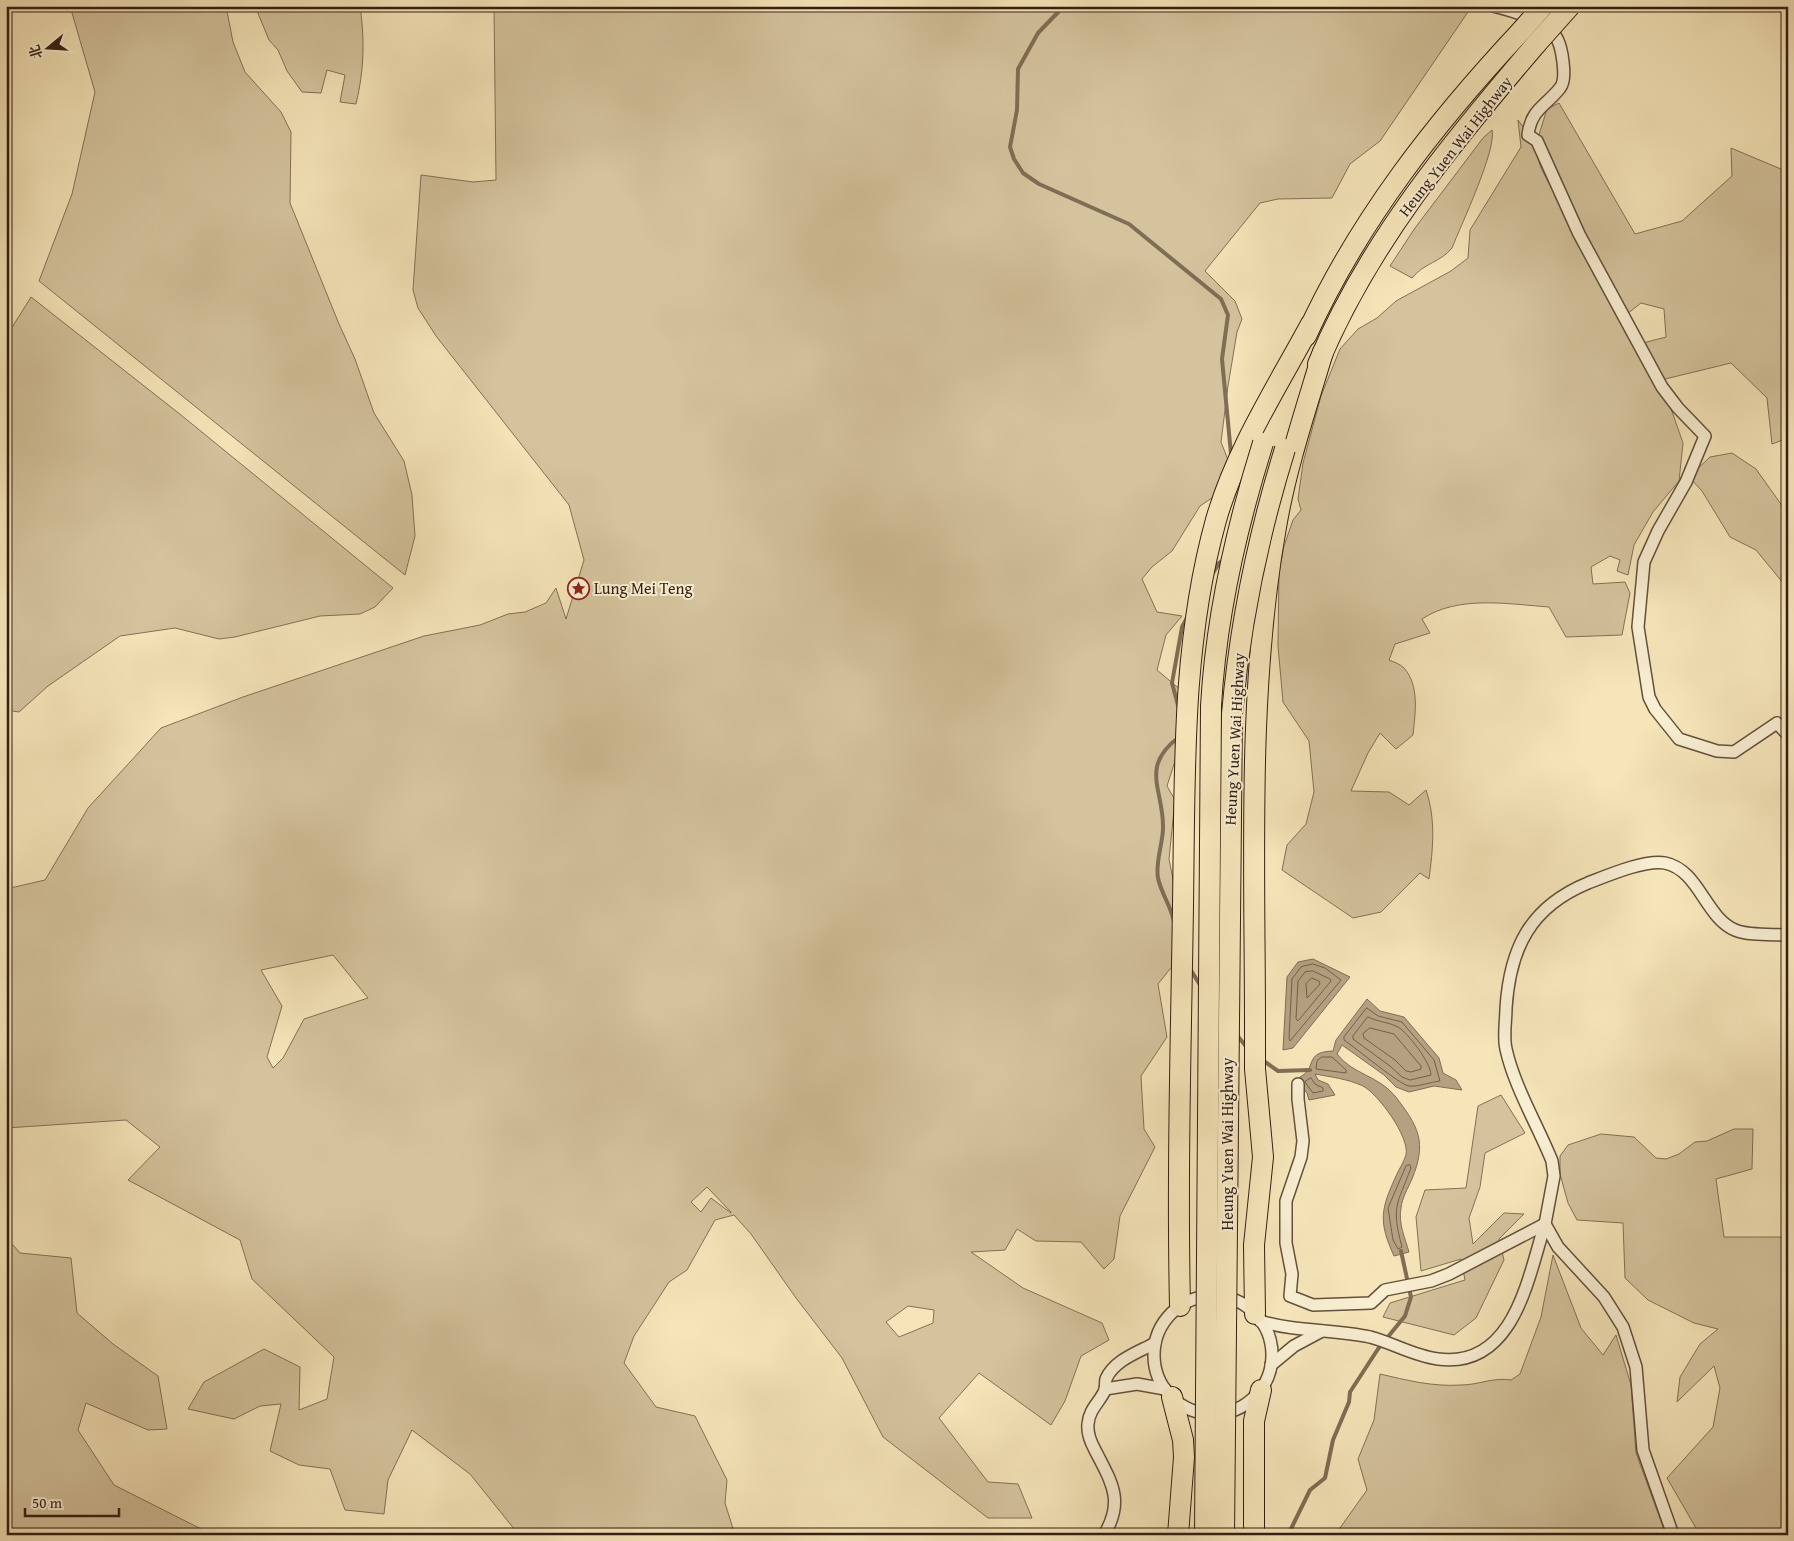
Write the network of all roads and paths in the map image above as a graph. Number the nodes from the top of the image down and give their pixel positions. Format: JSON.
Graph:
{"nodes":[{"id":1,"x":1493,"y":6,"type":"edge"},
{"id":2,"x":1543,"y":6,"type":"edge"},
{"id":3,"x":1570,"y":6,"type":"edge"},
{"id":4,"x":1256,"y":440,"type":"junction"},
{"id":5,"x":1290,"y":450,"type":"junction"},
{"id":6,"x":1788,"y":735,"type":"edge"},
{"id":7,"x":1788,"y":935,"type":"edge"},
{"id":8,"x":1298,"y":1084,"type":"dead end"},
{"id":9,"x":1545,"y":1224,"type":"junction"},
{"id":10,"x":1180,"y":1306,"type":"junction"},
{"id":11,"x":1258,"y":1317,"type":"junction"},
{"id":12,"x":1322,"y":1331,"type":"junction"},
{"id":13,"x":1155,"y":1342,"type":"junction"},
{"id":14,"x":1271,"y":1365,"type":"junction"},
{"id":15,"x":1105,"y":1389,"type":"junction"},
{"id":16,"x":1261,"y":1390,"type":"junction"},
{"id":17,"x":1169,"y":1393,"type":"junction"},
{"id":18,"x":1179,"y":1526,"type":"edge"},
{"id":19,"x":1104,"y":1535,"type":"edge"},
{"id":20,"x":1205,"y":1535,"type":"edge"},
{"id":21,"x":1224,"y":1535,"type":"edge"},
{"id":22,"x":1254,"y":1535,"type":"edge"},
{"id":23,"x":1673,"y":1535,"type":"edge"}],
"edges":[{"from":1,"to":6,"type":"street"},
{"from":2,"to":4,"type":"highway","name":"Heung Yuen Wai Highway","bridge":true},
{"from":3,"to":5,"type":"highway","name":"Heung Yuen Wai Highway","bridge":true},
{"from":4,"to":10,"type":"highway"},
{"from":4,"to":20,"type":"highway","name":"Heung Yuen Wai Highway","bridge":true},
{"from":5,"to":11,"type":"highway"},
{"from":5,"to":21,"type":"highway","name":"Heung Yuen Wai Highway","bridge":true},
{"from":7,"to":9,"type":"street"},
{"from":8,"to":9,"type":"street"},
{"from":9,"to":12,"type":"street"},
{"from":9,"to":23,"type":"street"},
{"from":10,"to":11,"type":"street"},
{"from":10,"to":13,"type":"street"},
{"from":11,"to":12,"type":"street"},
{"from":11,"to":14,"type":"street"},
{"from":12,"to":14,"type":"street"},
{"from":13,"to":15,"type":"street"},
{"from":13,"to":17,"type":"street"},
{"from":14,"to":16,"type":"street"},
{"from":15,"to":17,"type":"street"},
{"from":15,"to":19,"type":"street"},
{"from":16,"to":17,"type":"street"},
{"from":16,"to":22,"type":"highway"},
{"from":17,"to":18,"type":"highway"}]}
